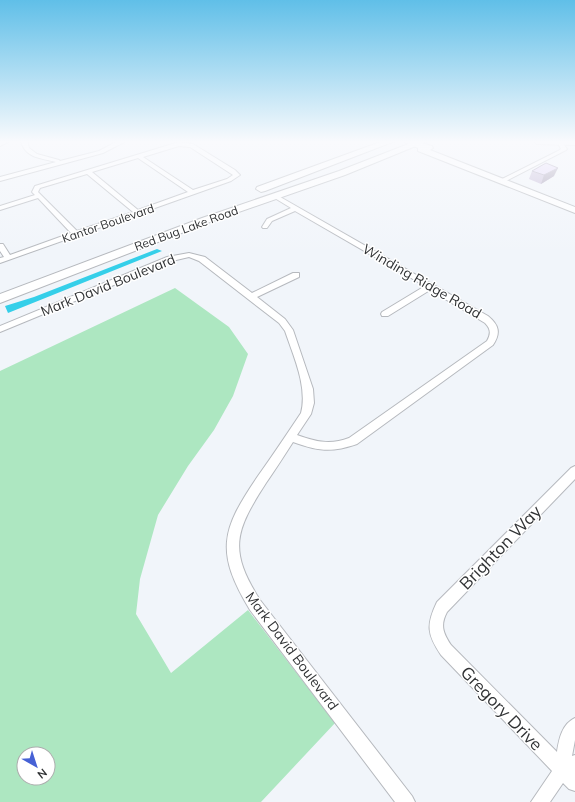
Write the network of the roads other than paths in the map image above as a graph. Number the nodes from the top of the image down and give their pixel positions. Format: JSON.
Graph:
{"nodes":[{"id":1,"x":61,"y":178,"type":"edge"},
{"id":2,"x":96,"y":178,"type":"edge"},
{"id":3,"x":171,"y":178,"type":"edge"},
{"id":4,"x":232,"y":178,"type":"edge"},
{"id":5,"x":289,"y":178,"type":"edge"},
{"id":6,"x":305,"y":178,"type":"edge"},
{"id":7,"x":326,"y":178,"type":"edge"},
{"id":8,"x":494,"y":178,"type":"edge"},
{"id":9,"x":503,"y":178,"type":"edge"},
{"id":10,"x":500,"y":180,"type":"junction"},
{"id":11,"x":252,"y":192,"type":"dead end"},
{"id":12,"x":192,"y":193,"type":"junction"},
{"id":13,"x":39,"y":196,"type":"junction"},
{"id":14,"x":275,"y":196,"type":"junction"},
{"id":15,"x":216,"y":206,"type":"dead end"},
{"id":16,"x":0,"y":208,"type":"edge"},
{"id":17,"x":296,"y":208,"type":"junction"},
{"id":18,"x":575,"y":210,"type":"edge"},
{"id":19,"x":138,"y":212,"type":"junction"},
{"id":20,"x":265,"y":227,"type":"dead end"},
{"id":21,"x":76,"y":234,"type":"junction"},
{"id":22,"x":131,"y":239,"type":"junction"},
{"id":23,"x":0,"y":246,"type":"edge"},
{"id":24,"x":9,"y":258,"type":"junction"},
{"id":25,"x":0,"y":261,"type":"edge"},
{"id":26,"x":296,"y":275,"type":"dead end"},
{"id":27,"x":431,"y":286,"type":"junction"},
{"id":28,"x":0,"y":289,"type":"edge"},
{"id":29,"x":251,"y":297,"type":"junction"},
{"id":30,"x":0,"y":299,"type":"edge"},
{"id":31,"x":385,"y":314,"type":"dead end"},
{"id":32,"x":0,"y":329,"type":"edge"},
{"id":33,"x":290,"y":437,"type":"junction"},
{"id":34,"x":575,"y":471,"type":"edge"},
{"id":35,"x":434,"y":629,"type":"joint"},
{"id":36,"x":575,"y":726,"type":"edge"},
{"id":37,"x":569,"y":766,"type":"edge"},
{"id":38,"x":575,"y":783,"type":"edge"},
{"id":39,"x":406,"y":802,"type":"edge"},
{"id":40,"x":540,"y":802,"type":"edge"}],
"edges":[{"from":1,"to":13,"type":"street"},
{"from":2,"to":19,"type":"street"},
{"from":3,"to":12,"type":"street"},
{"from":4,"to":12,"type":"street","name":"Kantor Boulevard"},
{"from":5,"to":11,"type":"main road","name":"Red Bug Lake Road"},
{"from":6,"to":22,"type":"main road"},
{"from":7,"to":14,"type":"main road","name":"Red Bug Lake Road"},
{"from":8,"to":10,"type":"street"},
{"from":9,"to":10,"type":"street"},
{"from":10,"to":18,"type":"street"},
{"from":12,"to":19,"type":"street","name":"Kantor Boulevard"},
{"from":13,"to":16,"type":"street"},
{"from":13,"to":21,"type":"street"},
{"from":14,"to":17,"type":"street","name":"Winding Ridge Road"},
{"from":14,"to":30,"type":"main road","name":"Red Bug Lake Road"},
{"from":15,"to":22,"type":"main road","name":"Red Bug Lake Road"},
{"from":17,"to":20,"type":"street"},
{"from":17,"to":27,"type":"street","name":"Winding Ridge Road"},
{"from":19,"to":21,"type":"street","name":"Kantor Boulevard"},
{"from":21,"to":24,"type":"street","name":"Kantor Boulevard"},
{"from":22,"to":28,"type":"main road","name":"Red Bug Lake Road"},
{"from":23,"to":24,"type":"street"},
{"from":24,"to":25,"type":"street","name":"Kantor Boulevard"},
{"from":26,"to":29,"type":"street"},
{"from":27,"to":31,"type":"street"},
{"from":27,"to":33,"type":"street","name":"Winding Ridge Road"},
{"from":29,"to":32,"type":"street","name":"Mark David Boulevard"},
{"from":29,"to":33,"type":"street","name":"Mark David Boulevard"},
{"from":33,"to":39,"type":"street","name":"Mark David Boulevard"},
{"from":34,"to":35,"type":"street","name":"Brighton Way"},
{"from":35,"to":37,"type":"street","name":"Gregory Drive"},
{"from":36,"to":37,"type":"street"},
{"from":37,"to":38,"type":"street","name":"Gregory Drive"},
{"from":37,"to":40,"type":"street"}]}
